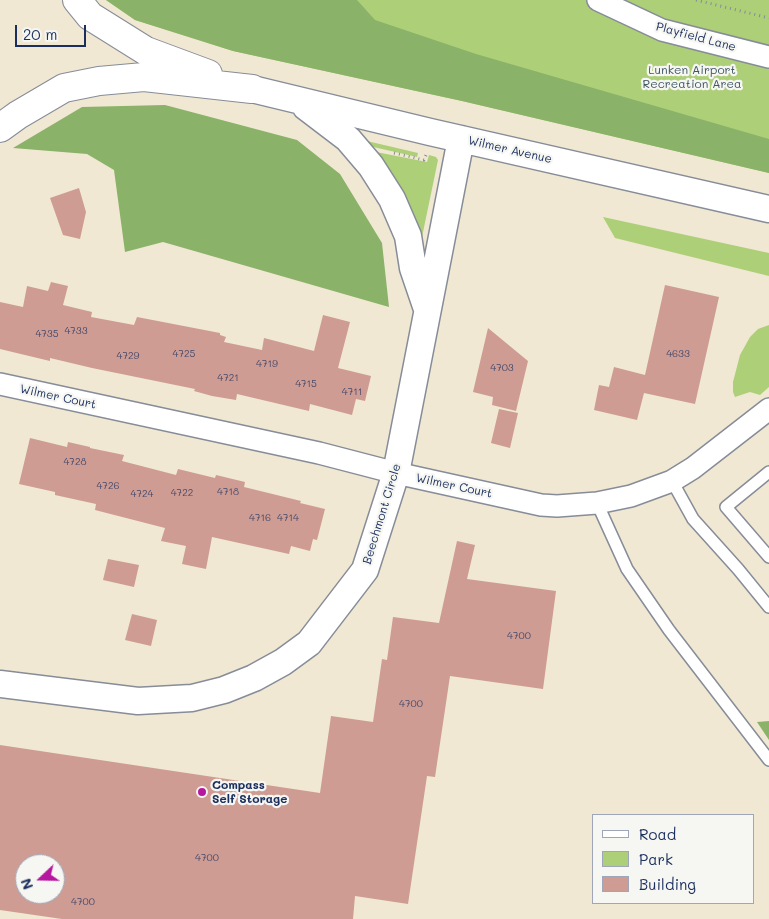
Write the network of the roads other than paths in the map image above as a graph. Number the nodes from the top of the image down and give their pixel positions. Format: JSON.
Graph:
{"nodes":[{"id":1,"x":76,"y":0,"type":"edge"},
{"id":2,"x":598,"y":0,"type":"edge"},
{"id":3,"x":769,"y":57,"type":"edge"},
{"id":4,"x":252,"y":89,"type":"junction"},
{"id":5,"x":300,"y":102,"type":"junction"},
{"id":6,"x":0,"y":128,"type":"edge"},
{"id":7,"x":461,"y":139,"type":"junction"},
{"id":8,"x":769,"y":209,"type":"edge"},
{"id":9,"x":428,"y":310,"type":"junction"},
{"id":10,"x":0,"y":384,"type":"edge"},
{"id":11,"x":769,"y":410,"type":"edge"},
{"id":12,"x":769,"y":472,"type":"edge"},
{"id":13,"x":396,"y":473,"type":"junction"},
{"id":14,"x":672,"y":481,"type":"junction"},
{"id":15,"x":597,"y":503,"type":"junction"},
{"id":16,"x":769,"y":558,"type":"edge"},
{"id":17,"x":769,"y":607,"type":"edge"},
{"id":18,"x":0,"y":684,"type":"edge"},
{"id":19,"x":769,"y":760,"type":"edge"}],
"edges":[{"from":1,"to":4,"type":"highway"},
{"from":2,"to":3,"type":"street","name":"Playfield Lane"},
{"from":4,"to":5,"type":"street","name":"Wilmer Avenue"},
{"from":4,"to":6,"type":"highway"},
{"from":5,"to":7,"type":"street","name":"Wilmer Avenue"},
{"from":5,"to":9,"type":"street"},
{"from":7,"to":8,"type":"street","name":"Wilmer Avenue"},
{"from":7,"to":9,"type":"street","name":"Beechmont Circle"},
{"from":9,"to":13,"type":"street","name":"Beechmont Circle"},
{"from":10,"to":13,"type":"street","name":"Wilmer Court"},
{"from":11,"to":14,"type":"street","name":"Wilmer Court"},
{"from":12,"to":16,"type":"lane"},
{"from":13,"to":15,"type":"street","name":"Wilmer Court"},
{"from":13,"to":18,"type":"street","name":"Beechmont Circle"},
{"from":14,"to":15,"type":"street","name":"Wilmer Court"},
{"from":14,"to":17,"type":"lane"},
{"from":15,"to":19,"type":"lane"}]}
